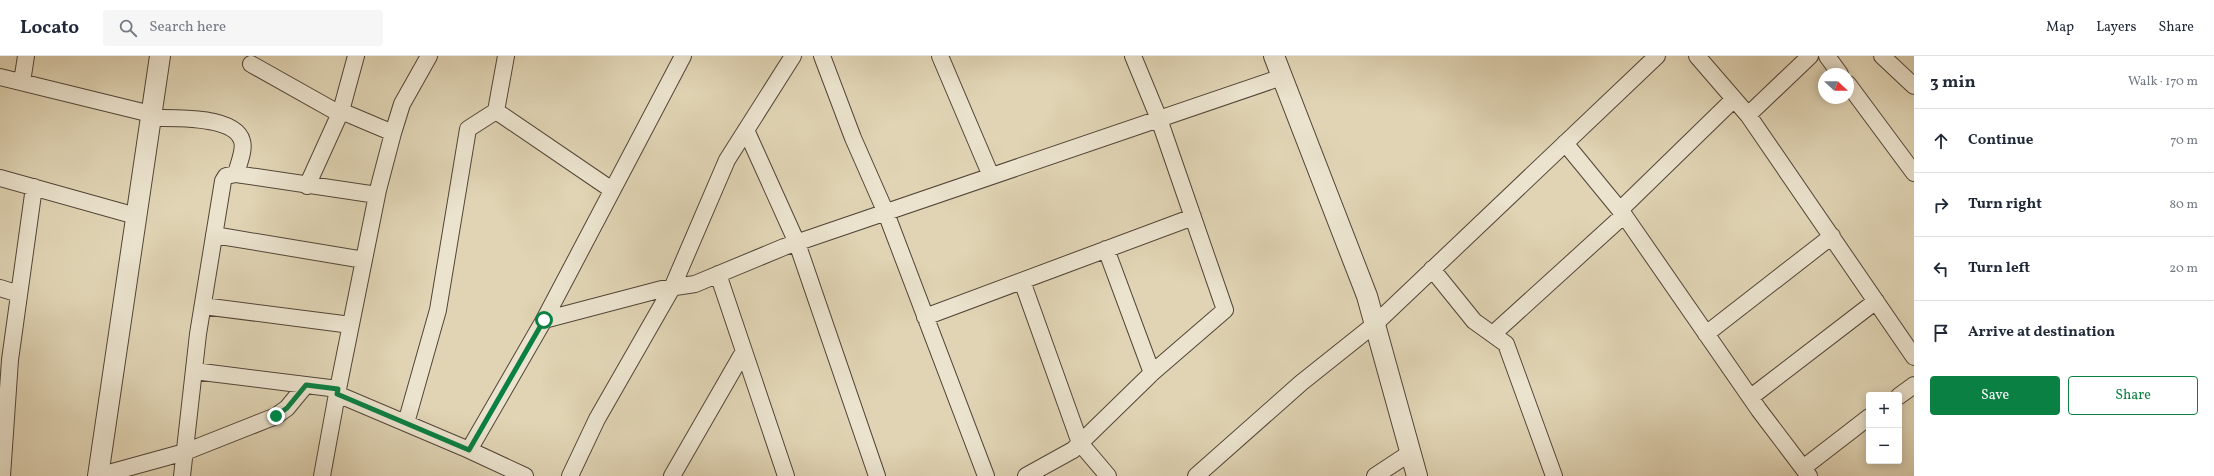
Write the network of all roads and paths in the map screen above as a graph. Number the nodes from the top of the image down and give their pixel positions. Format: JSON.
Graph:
{"nodes":[{"id":1,"x":26,"y":56,"type":"edge"},
{"id":2,"x":160,"y":56,"type":"edge"},
{"id":3,"x":356,"y":56,"type":"edge"},
{"id":4,"x":429,"y":56,"type":"edge"},
{"id":5,"x":506,"y":56,"type":"edge"},
{"id":6,"x":683,"y":56,"type":"edge"},
{"id":7,"x":793,"y":56,"type":"edge"},
{"id":8,"x":822,"y":56,"type":"edge"},
{"id":9,"x":940,"y":56,"type":"edge"},
{"id":10,"x":1133,"y":56,"type":"edge"},
{"id":11,"x":1274,"y":56,"type":"edge"},
{"id":12,"x":1657,"y":56,"type":"edge"},
{"id":13,"x":1697,"y":56,"type":"edge"},
{"id":14,"x":1810,"y":56,"type":"edge"},
{"id":15,"x":1827,"y":56,"type":"edge"},
{"id":16,"x":1882,"y":56,"type":"edge"},
{"id":17,"x":251,"y":64,"type":"dead end"},
{"id":18,"x":1836,"y":68,"type":"edge"},
{"id":19,"x":0,"y":77,"type":"edge"},
{"id":20,"x":1282,"y":77,"type":"junction"},
{"id":21,"x":22,"y":82,"type":"junction"},
{"id":22,"x":1914,"y":86,"type":"edge"},
{"id":23,"x":1854,"y":92,"type":"edge"},
{"id":24,"x":1734,"y":99,"type":"junction"},
{"id":25,"x":496,"y":111,"type":"junction"},
{"id":26,"x":340,"y":113,"type":"junction"},
{"id":27,"x":1748,"y":115,"type":"junction"},
{"id":28,"x":151,"y":116,"type":"junction"},
{"id":29,"x":1159,"y":119,"type":"junction"},
{"id":30,"x":746,"y":130,"type":"junction"},
{"id":31,"x":393,"y":133,"type":"junction"},
{"id":32,"x":1565,"y":143,"type":"junction"},
{"id":33,"x":1914,"y":173,"type":"edge"},
{"id":34,"x":236,"y":174,"type":"junction"},
{"id":35,"x":991,"y":176,"type":"junction"},
{"id":36,"x":0,"y":178,"type":"edge"},
{"id":37,"x":307,"y":186,"type":"junction"},
{"id":38,"x":34,"y":187,"type":"junction"},
{"id":39,"x":612,"y":190,"type":"junction"},
{"id":40,"x":377,"y":195,"type":"junction"},
{"id":41,"x":886,"y":212,"type":"junction"},
{"id":42,"x":1622,"y":212,"type":"junction"},
{"id":43,"x":136,"y":216,"type":"junction"},
{"id":44,"x":1193,"y":217,"type":"junction"},
{"id":45,"x":214,"y":235,"type":"junction"},
{"id":46,"x":1832,"y":236,"type":"junction"},
{"id":47,"x":797,"y":243,"type":"junction"},
{"id":48,"x":1106,"y":250,"type":"junction"},
{"id":49,"x":364,"y":260,"type":"junction"},
{"id":50,"x":1432,"y":269,"type":"junction"},
{"id":51,"x":718,"y":274,"type":"junction"},
{"id":52,"x":1022,"y":281,"type":"junction"},
{"id":53,"x":0,"y":288,"type":"edge"},
{"id":54,"x":672,"y":288,"type":"junction"},
{"id":55,"x":19,"y":294,"type":"junction"},
{"id":56,"x":1876,"y":301,"type":"junction"},
{"id":57,"x":203,"y":306,"type":"junction"},
{"id":58,"x":925,"y":317,"type":"junction"},
{"id":59,"x":544,"y":320,"type":"junction"},
{"id":60,"x":1374,"y":324,"type":"junction"},
{"id":61,"x":351,"y":325,"type":"junction"},
{"id":62,"x":1493,"y":334,"type":"junction"},
{"id":63,"x":1706,"y":334,"type":"junction"},
{"id":64,"x":744,"y":351,"type":"junction"},
{"id":65,"x":1914,"y":357,"type":"edge"},
{"id":66,"x":194,"y":371,"type":"junction"},
{"id":67,"x":1152,"y":373,"type":"junction"},
{"id":68,"x":306,"y":385,"type":"junction"},
{"id":69,"x":1914,"y":385,"type":"edge"},
{"id":70,"x":338,"y":391,"type":"junction"},
{"id":71,"x":4,"y":393,"type":"edge"},
{"id":72,"x":1902,"y":394,"type":"edge"},
{"id":73,"x":1751,"y":397,"type":"junction"},
{"id":74,"x":1866,"y":421,"type":"edge"},
{"id":75,"x":406,"y":423,"type":"junction"},
{"id":76,"x":1080,"y":443,"type":"junction"},
{"id":77,"x":469,"y":450,"type":"junction"},
{"id":78,"x":185,"y":452,"type":"junction"},
{"id":79,"x":1410,"y":454,"type":"junction"},
{"id":80,"x":1806,"y":472,"type":"edge"},
{"id":81,"x":2,"y":476,"type":"edge"},
{"id":82,"x":98,"y":476,"type":"edge"},
{"id":83,"x":182,"y":476,"type":"edge"},
{"id":84,"x":322,"y":476,"type":"edge"},
{"id":85,"x":525,"y":476,"type":"edge"},
{"id":86,"x":570,"y":476,"type":"edge"},
{"id":87,"x":672,"y":476,"type":"edge"},
{"id":88,"x":786,"y":476,"type":"edge"},
{"id":89,"x":877,"y":476,"type":"edge"},
{"id":90,"x":986,"y":476,"type":"edge"},
{"id":91,"x":1026,"y":476,"type":"edge"},
{"id":92,"x":1108,"y":476,"type":"edge"},
{"id":93,"x":1196,"y":476,"type":"edge"},
{"id":94,"x":1375,"y":476,"type":"edge"},
{"id":95,"x":1417,"y":476,"type":"edge"},
{"id":96,"x":1554,"y":476,"type":"edge"}],
"edges":[{"from":1,"to":21,"type":"street"},
{"from":2,"to":28,"type":"street"},
{"from":3,"to":26,"type":"street"},
{"from":4,"to":31,"type":"street"},
{"from":5,"to":25,"type":"street"},
{"from":6,"to":39,"type":"street"},
{"from":7,"to":30,"type":"street"},
{"from":8,"to":41,"type":"street"},
{"from":9,"to":35,"type":"street"},
{"from":10,"to":29,"type":"street"},
{"from":11,"to":20,"type":"street"},
{"from":12,"to":32,"type":"street"},
{"from":13,"to":24,"type":"street"},
{"from":14,"to":27,"type":"street"},
{"from":15,"to":18,"type":"street"},
{"from":16,"to":22,"type":"street"},
{"from":17,"to":26,"type":"street"},
{"from":19,"to":21,"type":"street"},
{"from":20,"to":29,"type":"street"},
{"from":20,"to":60,"type":"street"},
{"from":21,"to":28,"type":"street"},
{"from":23,"to":33,"type":"street"},
{"from":24,"to":27,"type":"street"},
{"from":24,"to":42,"type":"street"},
{"from":25,"to":39,"type":"street"},
{"from":25,"to":75,"type":"street"},
{"from":26,"to":31,"type":"street"},
{"from":26,"to":37,"type":"street"},
{"from":27,"to":46,"type":"street"},
{"from":28,"to":34,"type":"street"},
{"from":28,"to":43,"type":"street"},
{"from":29,"to":35,"type":"street"},
{"from":29,"to":44,"type":"street"},
{"from":30,"to":47,"type":"street"},
{"from":30,"to":54,"type":"street"},
{"from":31,"to":40,"type":"street"},
{"from":32,"to":42,"type":"street"},
{"from":32,"to":50,"type":"street"},
{"from":34,"to":37,"type":"street"},
{"from":34,"to":45,"type":"street"},
{"from":35,"to":41,"type":"street"},
{"from":36,"to":38,"type":"street"},
{"from":37,"to":40,"type":"street"},
{"from":38,"to":43,"type":"street"},
{"from":38,"to":55,"type":"street"},
{"from":39,"to":59,"type":"street"},
{"from":40,"to":49,"type":"street"},
{"from":41,"to":47,"type":"street"},
{"from":41,"to":58,"type":"street"},
{"from":42,"to":62,"type":"street"},
{"from":42,"to":63,"type":"street"},
{"from":43,"to":82,"type":"street"},
{"from":44,"to":48,"type":"street"},
{"from":44,"to":67,"type":"street"},
{"from":45,"to":49,"type":"street"},
{"from":45,"to":57,"type":"street"},
{"from":46,"to":56,"type":"street"},
{"from":46,"to":63,"type":"street"},
{"from":47,"to":51,"type":"street"},
{"from":47,"to":89,"type":"street"},
{"from":48,"to":52,"type":"street"},
{"from":48,"to":67,"type":"street"},
{"from":49,"to":61,"type":"street"},
{"from":50,"to":60,"type":"street"},
{"from":50,"to":62,"type":"street"},
{"from":51,"to":54,"type":"street"},
{"from":51,"to":64,"type":"street"},
{"from":52,"to":58,"type":"street"},
{"from":52,"to":76,"type":"street"},
{"from":53,"to":55,"type":"street"},
{"from":54,"to":59,"type":"street"},
{"from":54,"to":86,"type":"street"},
{"from":55,"to":71,"type":"street"},
{"from":56,"to":65,"type":"street"},
{"from":56,"to":73,"type":"street"},
{"from":57,"to":61,"type":"street"},
{"from":57,"to":66,"type":"street"},
{"from":58,"to":90,"type":"street"},
{"from":59,"to":77,"type":"street"},
{"from":60,"to":79,"type":"street"},
{"from":60,"to":93,"type":"street"},
{"from":61,"to":70,"type":"street"},
{"from":62,"to":96,"type":"street"},
{"from":63,"to":73,"type":"street"},
{"from":64,"to":87,"type":"street"},
{"from":64,"to":88,"type":"street"},
{"from":66,"to":68,"type":"street"},
{"from":66,"to":78,"type":"street"},
{"from":67,"to":76,"type":"street"},
{"from":68,"to":70,"type":"street"},
{"from":68,"to":78,"type":"street"},
{"from":69,"to":72,"type":"street"},
{"from":70,"to":75,"type":"street"},
{"from":70,"to":84,"type":"street"},
{"from":71,"to":81,"type":"street"},
{"from":73,"to":80,"type":"street"},
{"from":74,"to":80,"type":"street"},
{"from":75,"to":77,"type":"street"},
{"from":76,"to":91,"type":"street"},
{"from":76,"to":92,"type":"street"},
{"from":77,"to":85,"type":"street"},
{"from":78,"to":82,"type":"street"},
{"from":78,"to":83,"type":"street"},
{"from":79,"to":94,"type":"street"},
{"from":79,"to":95,"type":"street"}]}
